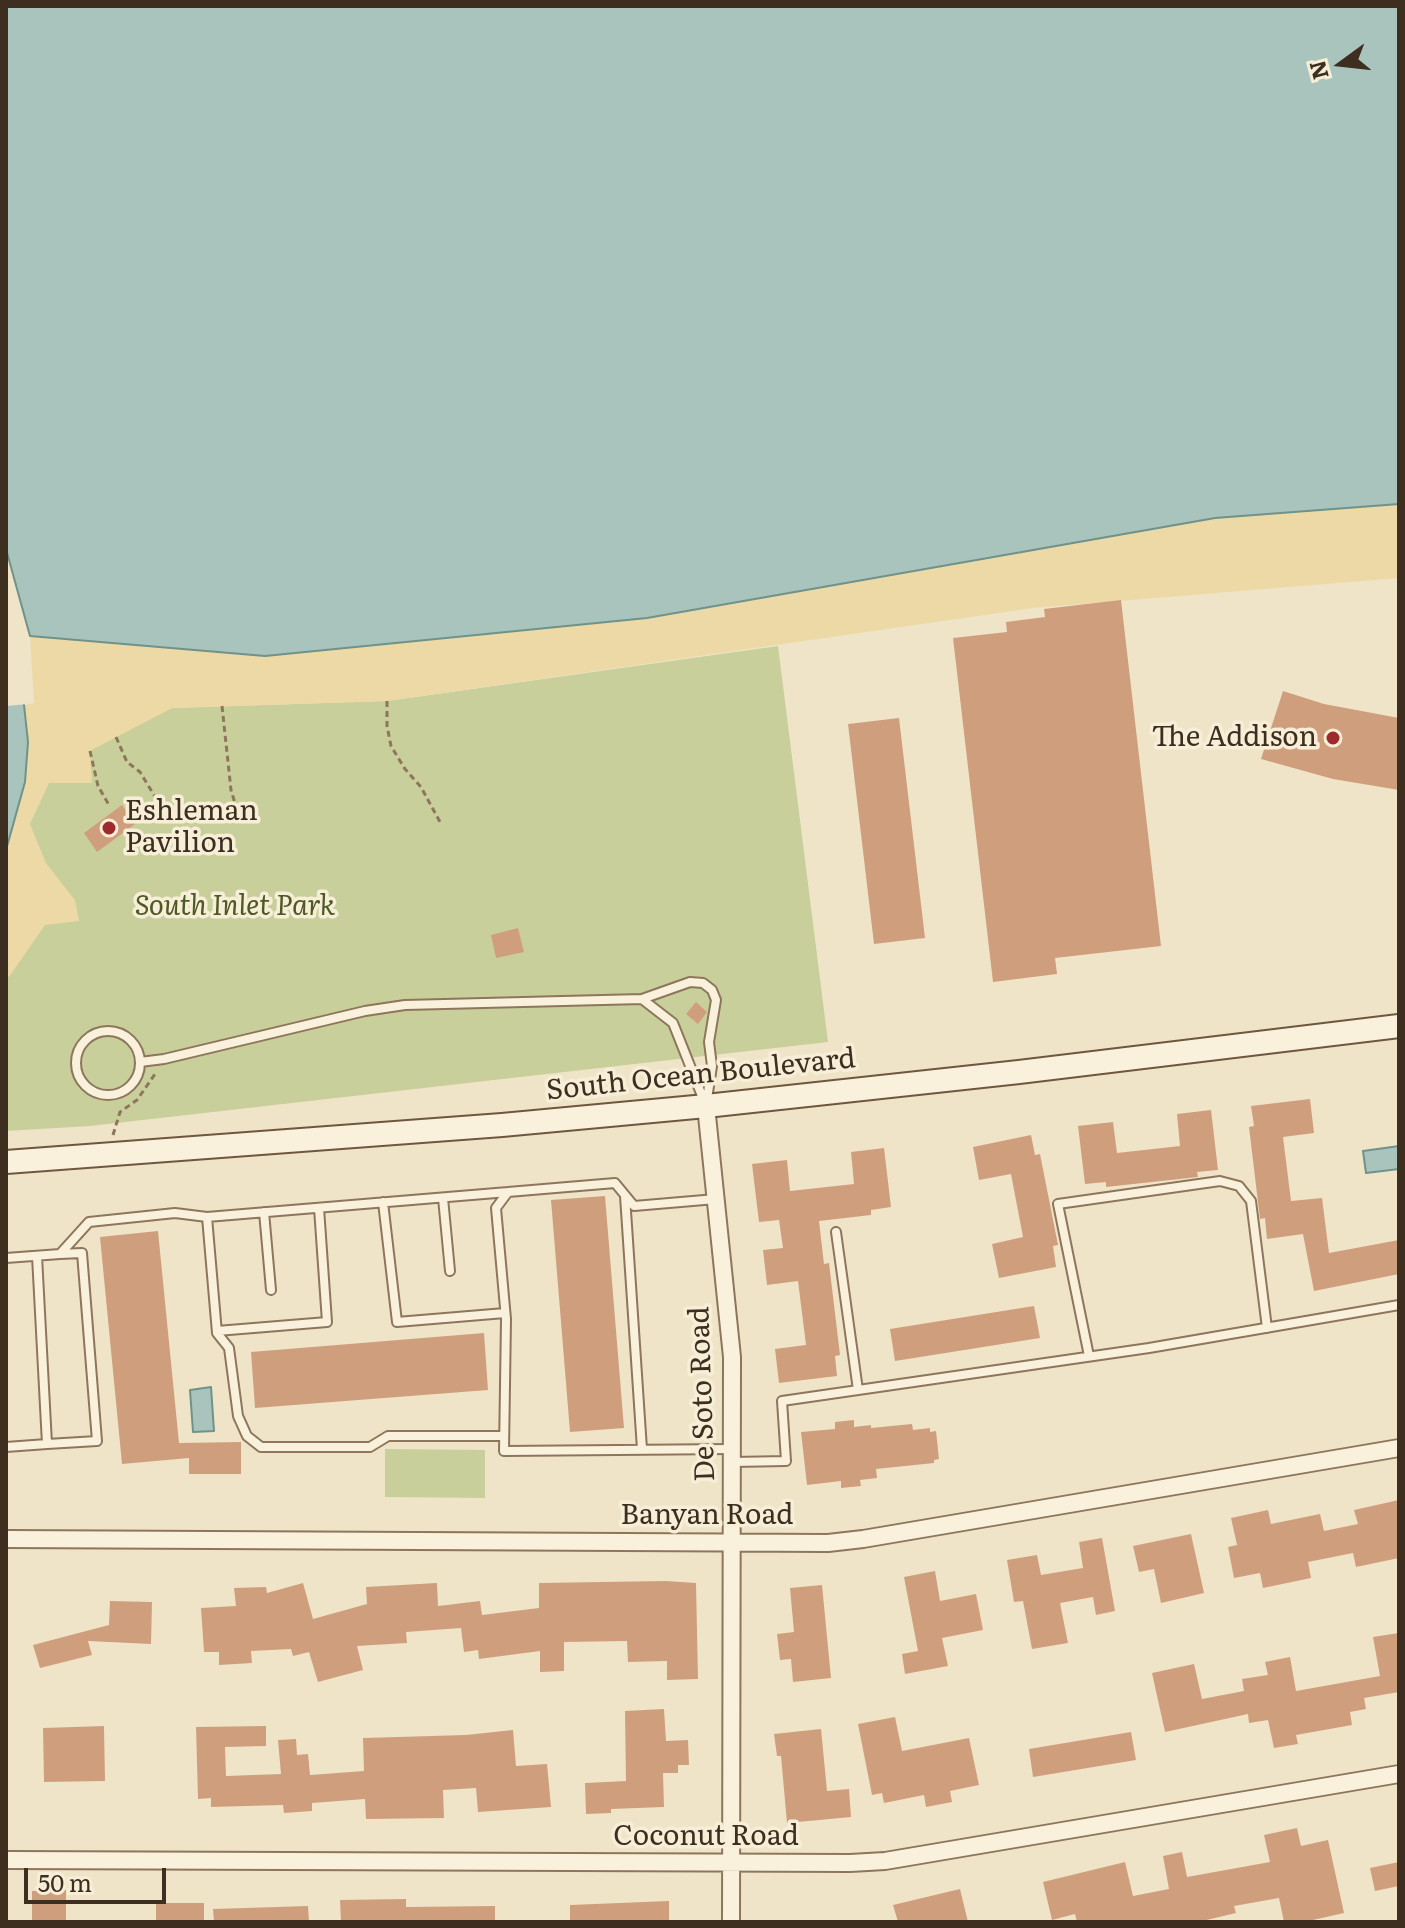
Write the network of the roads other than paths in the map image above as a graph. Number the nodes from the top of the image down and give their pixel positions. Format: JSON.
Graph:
{"nodes":[{"id":1,"x":642,"y":999,"type":"junction"},
{"id":2,"x":1399,"y":1026,"type":"edge"},
{"id":3,"x":140,"y":1062,"type":"junction"},
{"id":4,"x":706,"y":1106,"type":"junction"},
{"id":5,"x":6,"y":1162,"type":"edge"},
{"id":6,"x":508,"y":1192,"type":"junction"},
{"id":7,"x":625,"y":1196,"type":"junction"},
{"id":8,"x":443,"y":1198,"type":"junction"},
{"id":9,"x":717,"y":1199,"type":"junction"},
{"id":10,"x":383,"y":1202,"type":"junction"},
{"id":11,"x":319,"y":1208,"type":"junction"},
{"id":12,"x":264,"y":1212,"type":"junction"},
{"id":13,"x":207,"y":1217,"type":"junction"},
{"id":14,"x":836,"y":1232,"type":"dead end"},
{"id":15,"x":60,"y":1254,"type":"junction"},
{"id":16,"x":37,"y":1256,"type":"junction"},
{"id":17,"x":6,"y":1258,"type":"edge"},
{"id":18,"x":450,"y":1271,"type":"dead end"},
{"id":19,"x":271,"y":1290,"type":"dead end"},
{"id":20,"x":1399,"y":1305,"type":"edge"},
{"id":21,"x":505,"y":1313,"type":"junction"},
{"id":22,"x":1267,"y":1328,"type":"junction"},
{"id":23,"x":217,"y":1331,"type":"junction"},
{"id":24,"x":1089,"y":1356,"type":"junction"},
{"id":25,"x":858,"y":1390,"type":"junction"},
{"id":26,"x":504,"y":1436,"type":"junction"},
{"id":27,"x":47,"y":1444,"type":"junction"},
{"id":28,"x":6,"y":1447,"type":"edge"},
{"id":29,"x":1399,"y":1448,"type":"edge"},
{"id":30,"x":642,"y":1449,"type":"junction"},
{"id":31,"x":733,"y":1455,"type":"junction"},
{"id":32,"x":6,"y":1539,"type":"edge"},
{"id":33,"x":733,"y":1542,"type":"junction"},
{"id":34,"x":1399,"y":1774,"type":"edge"},
{"id":35,"x":6,"y":1860,"type":"edge"},
{"id":36,"x":731,"y":1863,"type":"junction"},
{"id":37,"x":731,"y":1922,"type":"edge"}],
"edges":[{"from":1,"to":3,"type":"lane"},
{"from":1,"to":4,"type":"lane"},
{"from":1,"to":4,"type":"lane"},
{"from":2,"to":4,"type":"main road","name":"South Ocean Boulevard"},
{"from":3,"to":3,"type":"lane"},
{"from":4,"to":5,"type":"main road","name":"South Ocean Boulevard"},
{"from":4,"to":9,"type":"street","name":"De Soto Road"},
{"from":6,"to":7,"type":"lane"},
{"from":6,"to":8,"type":"lane"},
{"from":6,"to":21,"type":"lane"},
{"from":7,"to":9,"type":"lane"},
{"from":7,"to":30,"type":"lane"},
{"from":8,"to":10,"type":"lane"},
{"from":8,"to":18,"type":"lane"},
{"from":9,"to":31,"type":"street","name":"De Soto Road"},
{"from":10,"to":11,"type":"lane"},
{"from":10,"to":21,"type":"lane"},
{"from":11,"to":12,"type":"lane"},
{"from":11,"to":23,"type":"lane"},
{"from":12,"to":13,"type":"lane"},
{"from":12,"to":19,"type":"lane"},
{"from":13,"to":15,"type":"lane"},
{"from":13,"to":23,"type":"lane"},
{"from":14,"to":25,"type":"lane"},
{"from":15,"to":16,"type":"lane"},
{"from":15,"to":27,"type":"lane"},
{"from":16,"to":17,"type":"lane"},
{"from":16,"to":27,"type":"lane"},
{"from":20,"to":22,"type":"lane"},
{"from":21,"to":26,"type":"lane"},
{"from":22,"to":24,"type":"lane"},
{"from":22,"to":24,"type":"lane"},
{"from":23,"to":26,"type":"lane"},
{"from":24,"to":25,"type":"lane"},
{"from":25,"to":31,"type":"lane"},
{"from":26,"to":30,"type":"lane"},
{"from":27,"to":28,"type":"lane"},
{"from":29,"to":33,"type":"street","name":"Banyan Road"},
{"from":30,"to":31,"type":"lane"},
{"from":31,"to":33,"type":"street","name":"De Soto Road"},
{"from":32,"to":33,"type":"street","name":"Banyan Road"},
{"from":33,"to":36,"type":"street","name":"De Soto Road"},
{"from":34,"to":36,"type":"street","name":"Coconut Road"},
{"from":35,"to":36,"type":"street","name":"Coconut Road"},
{"from":36,"to":37,"type":"street","name":"De Soto Road"}]}
